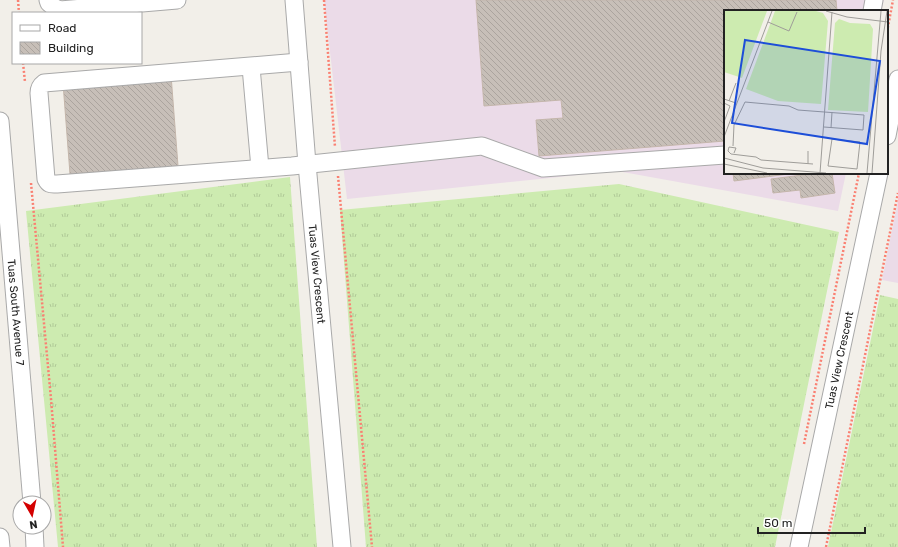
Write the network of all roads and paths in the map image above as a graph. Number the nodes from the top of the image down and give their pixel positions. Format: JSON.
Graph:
{"nodes":[{"id":1,"x":18,"y":0,"type":"edge"},
{"id":2,"x":48,"y":0,"type":"edge"},
{"id":3,"x":177,"y":0,"type":"edge"},
{"id":4,"x":294,"y":0,"type":"edge"},
{"id":5,"x":324,"y":0,"type":"edge"},
{"id":6,"x":874,"y":0,"type":"edge"},
{"id":7,"x":893,"y":0,"type":"edge"},
{"id":8,"x":872,"y":10,"type":"edge"},
{"id":9,"x":19,"y":12,"type":"edge"},
{"id":10,"x":888,"y":27,"type":"edge"},
{"id":11,"x":299,"y":62,"type":"junction"},
{"id":12,"x":23,"y":64,"type":"edge"},
{"id":13,"x":251,"y":67,"type":"junction"},
{"id":14,"x":898,"y":79,"type":"edge"},
{"id":15,"x":24,"y":82,"type":"dead end"},
{"id":16,"x":0,"y":121,"type":"edge"},
{"id":17,"x":891,"y":132,"type":"edge"},
{"id":18,"x":724,"y":156,"type":"edge"},
{"id":19,"x":337,"y":161,"type":"junction"},
{"id":20,"x":307,"y":164,"type":"junction"},
{"id":21,"x":260,"y":168,"type":"junction"},
{"id":22,"x":859,"y":174,"type":"edge"},
{"id":23,"x":879,"y":174,"type":"edge"},
{"id":24,"x":30,"y":181,"type":"dead end"},
{"id":25,"x":898,"y":193,"type":"edge"},
{"id":26,"x":803,"y":447,"type":"dead end"},
{"id":27,"x":31,"y":495,"type":"edge"},
{"id":28,"x":35,"y":535,"type":"edge"},
{"id":29,"x":0,"y":537,"type":"edge"},
{"id":30,"x":1,"y":547,"type":"edge"},
{"id":31,"x":36,"y":547,"type":"edge"},
{"id":32,"x":63,"y":547,"type":"edge"},
{"id":33,"x":342,"y":547,"type":"edge"},
{"id":34,"x":372,"y":547,"type":"edge"},
{"id":35,"x":799,"y":547,"type":"edge"},
{"id":36,"x":826,"y":547,"type":"edge"}],
"edges":[{"from":1,"to":9,"type":"path"},
{"from":2,"to":3,"type":"street"},
{"from":4,"to":11,"type":"street","name":"Tuas View Crescent"},
{"from":5,"to":19,"type":"path"},
{"from":6,"to":8,"type":"street"},
{"from":7,"to":10,"type":"path"},
{"from":11,"to":13,"type":"street"},
{"from":11,"to":20,"type":"street","name":"Tuas View Crescent"},
{"from":12,"to":15,"type":"path"},
{"from":13,"to":21,"type":"street"},
{"from":13,"to":21,"type":"street"},
{"from":14,"to":17,"type":"street"},
{"from":16,"to":27,"type":"street","name":"Tuas South Avenue 7"},
{"from":18,"to":19,"type":"street"},
{"from":19,"to":20,"type":"street"},
{"from":19,"to":34,"type":"path"},
{"from":20,"to":21,"type":"street"},
{"from":20,"to":33,"type":"street","name":"Tuas View Crescent"},
{"from":22,"to":26,"type":"path"},
{"from":23,"to":35,"type":"street","name":"Tuas View Crescent"},
{"from":24,"to":32,"type":"path"},
{"from":25,"to":36,"type":"path"},
{"from":28,"to":31,"type":"street"},
{"from":29,"to":30,"type":"street"}]}
